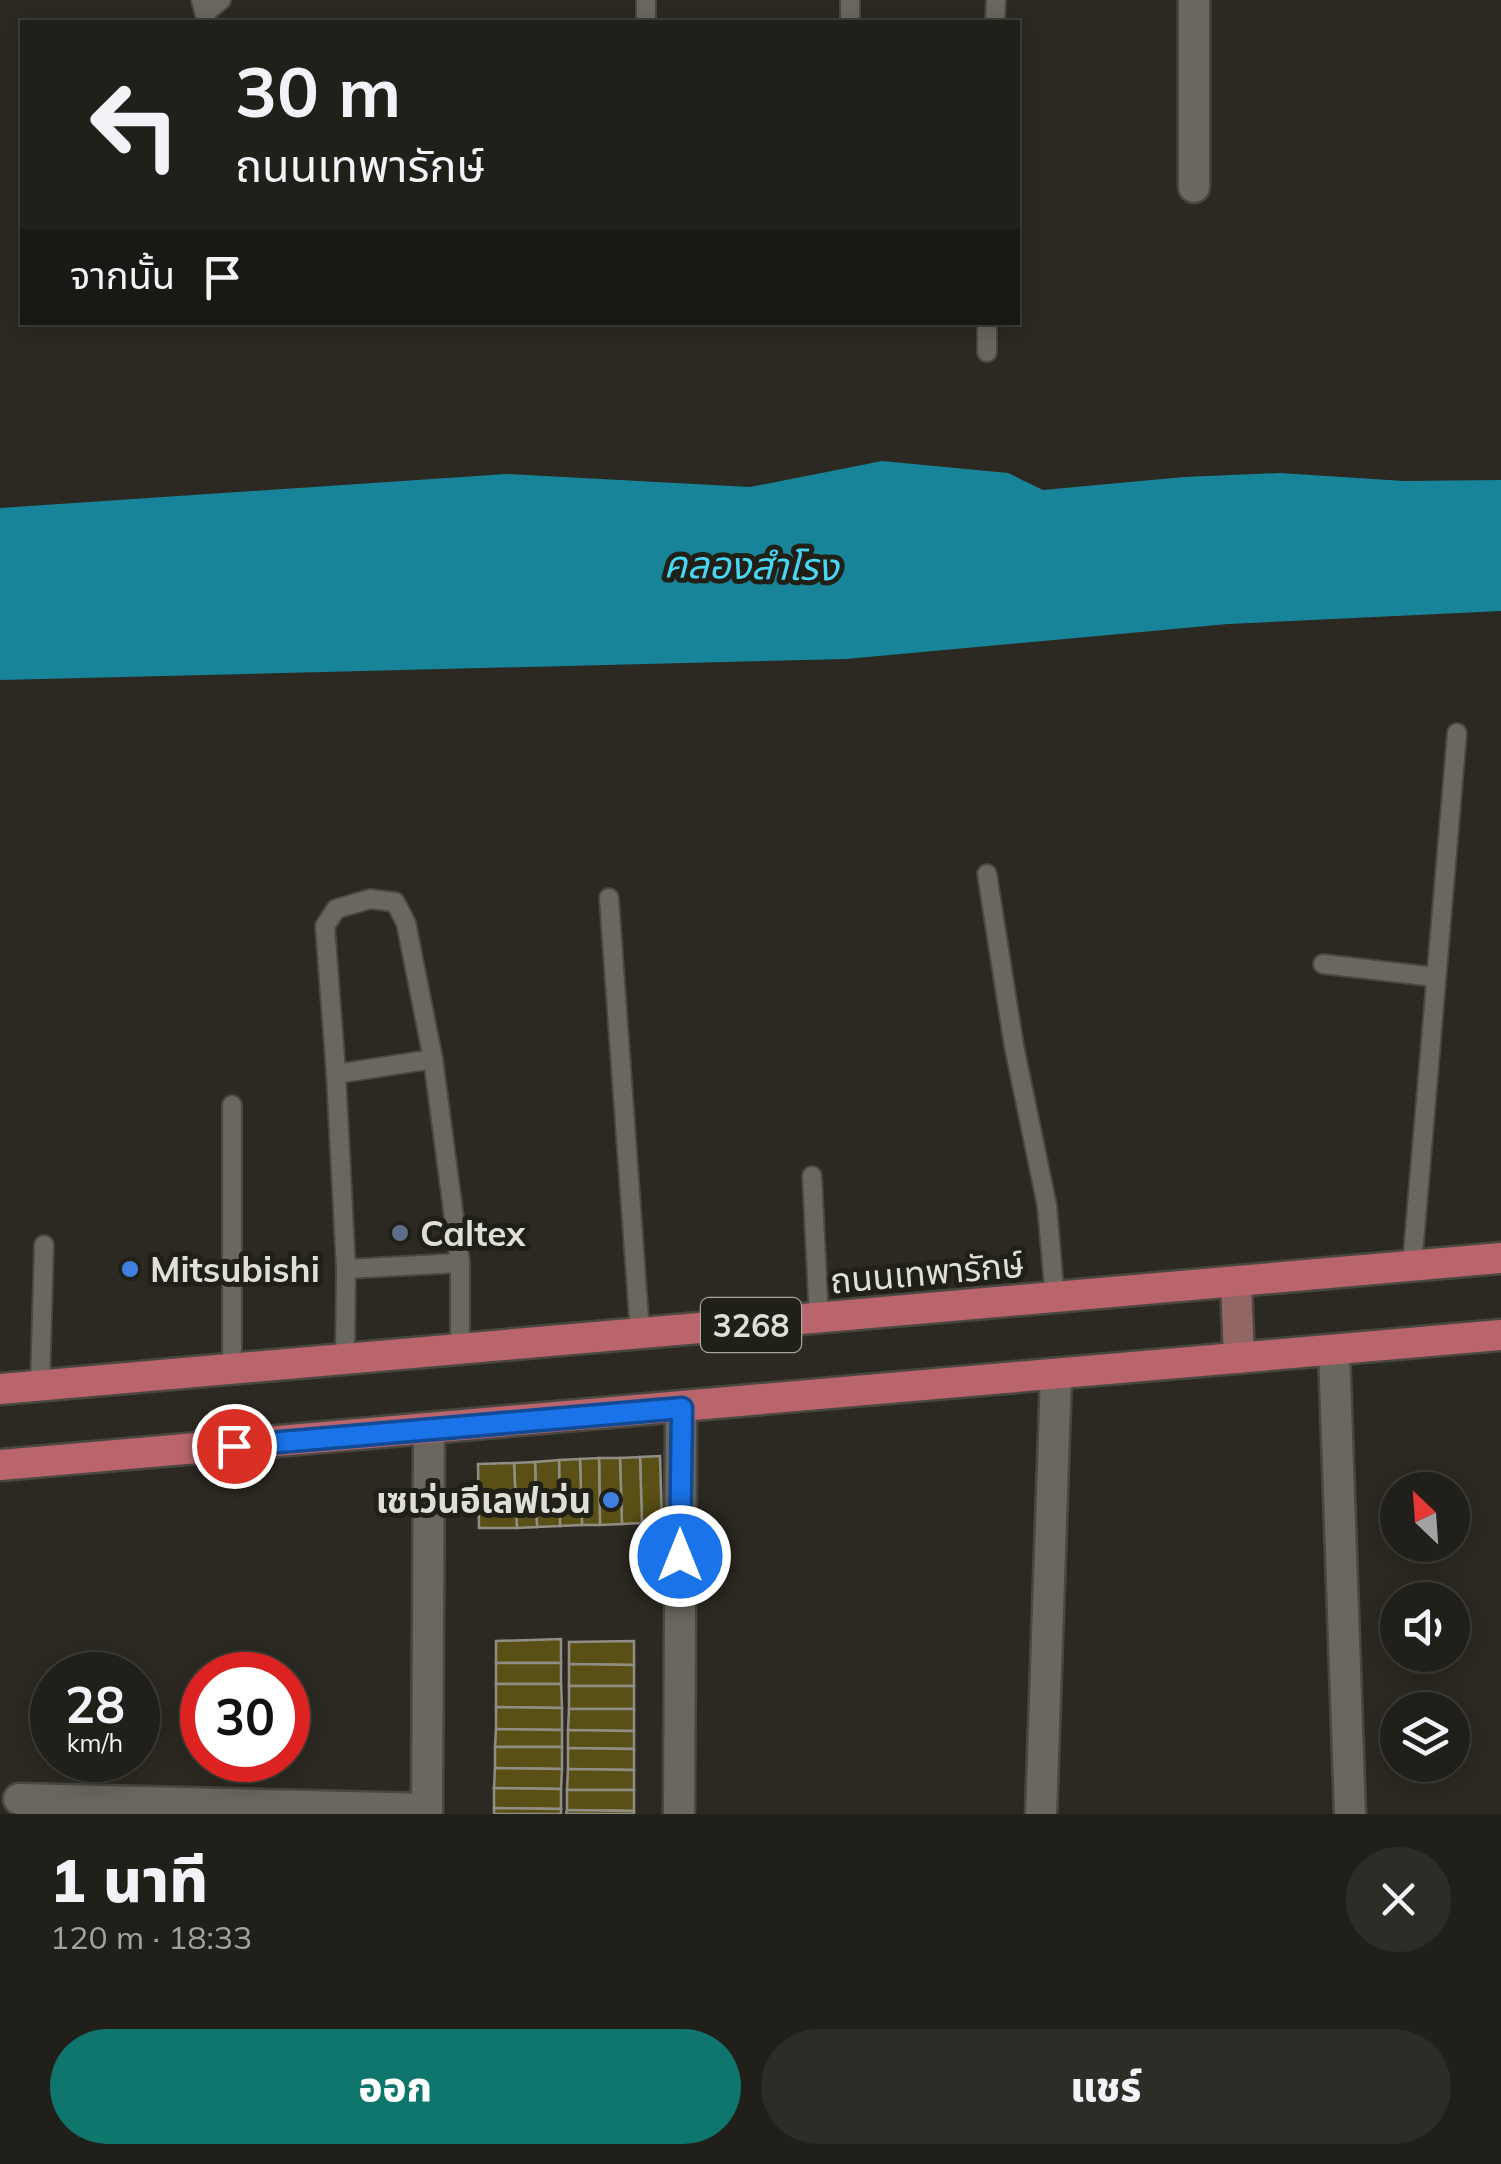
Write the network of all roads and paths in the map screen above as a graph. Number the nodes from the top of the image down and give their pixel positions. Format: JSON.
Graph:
{"nodes":[{"id":1,"x":221,"y":0,"type":"edge"},
{"id":2,"x":1194,"y":0,"type":"edge"},
{"id":3,"x":204,"y":12,"type":"edge"},
{"id":4,"x":1194,"y":187,"type":"dead end"},
{"id":5,"x":988,"y":325,"type":"edge"},
{"id":6,"x":987,"y":352,"type":"dead end"},
{"id":7,"x":1457,"y":733,"type":"dead end"},
{"id":8,"x":987,"y":874,"type":"dead end"},
{"id":9,"x":609,"y":898,"type":"dead end"},
{"id":10,"x":1323,"y":964,"type":"dead end"},
{"id":11,"x":1436,"y":977,"type":"junction"},
{"id":12,"x":433,"y":1059,"type":"junction"},
{"id":13,"x":336,"y":1074,"type":"junction"},
{"id":14,"x":232,"y":1106,"type":"dead end"},
{"id":15,"x":812,"y":1176,"type":"dead end"},
{"id":16,"x":44,"y":1245,"type":"dead end"},
{"id":17,"x":1501,"y":1258,"type":"edge"},
{"id":18,"x":460,"y":1263,"type":"junction"},
{"id":19,"x":1412,"y":1266,"type":"junction"},
{"id":20,"x":346,"y":1269,"type":"junction"},
{"id":21,"x":1236,"y":1282,"type":"junction"},
{"id":22,"x":1054,"y":1300,"type":"junction"},
{"id":23,"x":819,"y":1319,"type":"junction"},
{"id":24,"x":640,"y":1334,"type":"junction"},
{"id":25,"x":1501,"y":1336,"type":"edge"},
{"id":26,"x":460,"y":1348,"type":"junction"},
{"id":27,"x":1334,"y":1350,"type":"junction"},
{"id":28,"x":345,"y":1358,"type":"junction"},
{"id":29,"x":1239,"y":1358,"type":"junction"},
{"id":30,"x":232,"y":1368,"type":"junction"},
{"id":31,"x":1056,"y":1376,"type":"junction"},
{"id":32,"x":40,"y":1386,"type":"junction"},
{"id":33,"x":0,"y":1390,"type":"edge"},
{"id":34,"x":682,"y":1408,"type":"junction"},
{"id":35,"x":429,"y":1430,"type":"junction"},
{"id":36,"x":0,"y":1466,"type":"edge"},
{"id":37,"x":19,"y":1799,"type":"dead end"},
{"id":38,"x":427,"y":1812,"type":"edge"},
{"id":39,"x":679,"y":1814,"type":"edge"},
{"id":40,"x":1041,"y":1814,"type":"edge"},
{"id":41,"x":1350,"y":1814,"type":"edge"}],
"edges":[{"from":1,"to":3,"type":"lane"},
{"from":2,"to":4,"type":"street"},
{"from":5,"to":6,"type":"lane"},
{"from":7,"to":11,"type":"lane"},
{"from":8,"to":22,"type":"lane"},
{"from":9,"to":24,"type":"lane"},
{"from":10,"to":11,"type":"lane"},
{"from":11,"to":19,"type":"lane"},
{"from":12,"to":13,"type":"lane"},
{"from":12,"to":13,"type":"lane"},
{"from":12,"to":18,"type":"lane"},
{"from":13,"to":20,"type":"lane"},
{"from":14,"to":30,"type":"lane"},
{"from":15,"to":23,"type":"lane"},
{"from":16,"to":32,"type":"lane"},
{"from":17,"to":19,"type":"main road","name":"ถนนเทพารักษ์","number":"3268"},
{"from":18,"to":20,"type":"lane"},
{"from":18,"to":26,"type":"lane"},
{"from":19,"to":21,"type":"main road","name":"ถนนเทพารักษ์","number":"3268"},
{"from":20,"to":28,"type":"lane"},
{"from":21,"to":22,"type":"main road","name":"ถนนเทพารักษ์","number":"3268"},
{"from":21,"to":29,"type":"main road"},
{"from":22,"to":23,"type":"main road","name":"ถนนเทพารักษ์","number":"3268"},
{"from":23,"to":24,"type":"main road","name":"ถนนเทพารักษ์","number":"3268"},
{"from":24,"to":26,"type":"main road","name":"ถนนเทพารักษ์","number":"3268"},
{"from":25,"to":27,"type":"main road","number":"3268"},
{"from":26,"to":28,"type":"main road","name":"ถนนเทพารักษ์","number":"3268"},
{"from":27,"to":29,"type":"main road","number":"3268"},
{"from":27,"to":41,"type":"street"},
{"from":28,"to":30,"type":"main road","name":"ถนนเทพารักษ์","number":"3268"},
{"from":29,"to":31,"type":"main road","number":"3268"},
{"from":30,"to":32,"type":"main road","name":"ถนนเทพารักษ์","number":"3268"},
{"from":31,"to":34,"type":"main road","number":"3268"},
{"from":31,"to":40,"type":"street"},
{"from":32,"to":33,"type":"main road","name":"ถนนเทพารักษ์","number":"3268"},
{"from":34,"to":35,"type":"main road","number":"3268"},
{"from":34,"to":39,"type":"street"},
{"from":35,"to":36,"type":"main road","number":"3268"},
{"from":35,"to":38,"type":"street"},
{"from":37,"to":38,"type":"street"}]}
